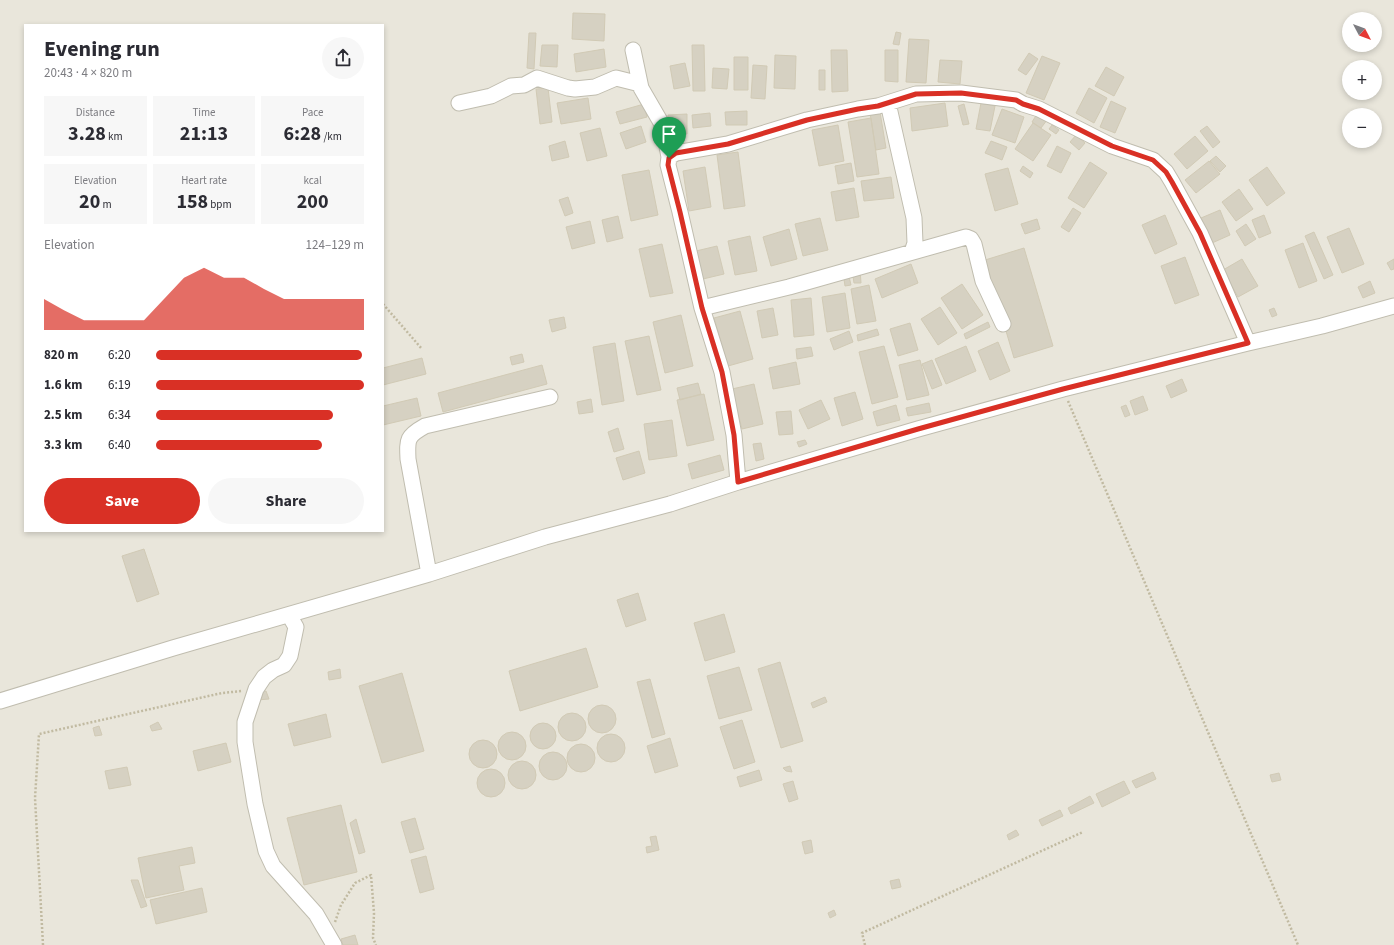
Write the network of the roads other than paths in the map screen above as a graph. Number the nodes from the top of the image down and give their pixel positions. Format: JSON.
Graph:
{"nodes":[{"id":1,"x":634,"y":50,"type":"dead end"},
{"id":2,"x":640,"y":84,"type":"junction"},
{"id":3,"x":458,"y":103,"type":"dead end"},
{"id":4,"x":888,"y":103,"type":"junction"},
{"id":5,"x":669,"y":158,"type":"junction"},
{"id":6,"x":912,"y":252,"type":"junction"},
{"id":7,"x":1394,"y":306,"type":"edge"},
{"id":8,"x":702,"y":308,"type":"junction"},
{"id":9,"x":1004,"y":324,"type":"dead end"},
{"id":10,"x":1248,"y":343,"type":"junction"},
{"id":11,"x":550,"y":397,"type":"dead end"},
{"id":12,"x":738,"y":482,"type":"junction"},
{"id":13,"x":429,"y":574,"type":"junction"},
{"id":14,"x":289,"y":615,"type":"junction"},
{"id":15,"x":0,"y":701,"type":"edge"},
{"id":16,"x":332,"y":940,"type":"edge"}],
"edges":[{"from":1,"to":2,"type":"street"},
{"from":2,"to":3,"type":"street"},
{"from":2,"to":5,"type":"street"},
{"from":4,"to":5,"type":"street"},
{"from":4,"to":6,"type":"street"},
{"from":4,"to":10,"type":"street"},
{"from":5,"to":8,"type":"street"},
{"from":6,"to":8,"type":"street"},
{"from":6,"to":9,"type":"street"},
{"from":7,"to":10,"type":"street"},
{"from":8,"to":12,"type":"street"},
{"from":10,"to":12,"type":"street"},
{"from":11,"to":13,"type":"street"},
{"from":12,"to":13,"type":"street"},
{"from":13,"to":14,"type":"street"},
{"from":14,"to":15,"type":"street"},
{"from":14,"to":16,"type":"street"}]}
